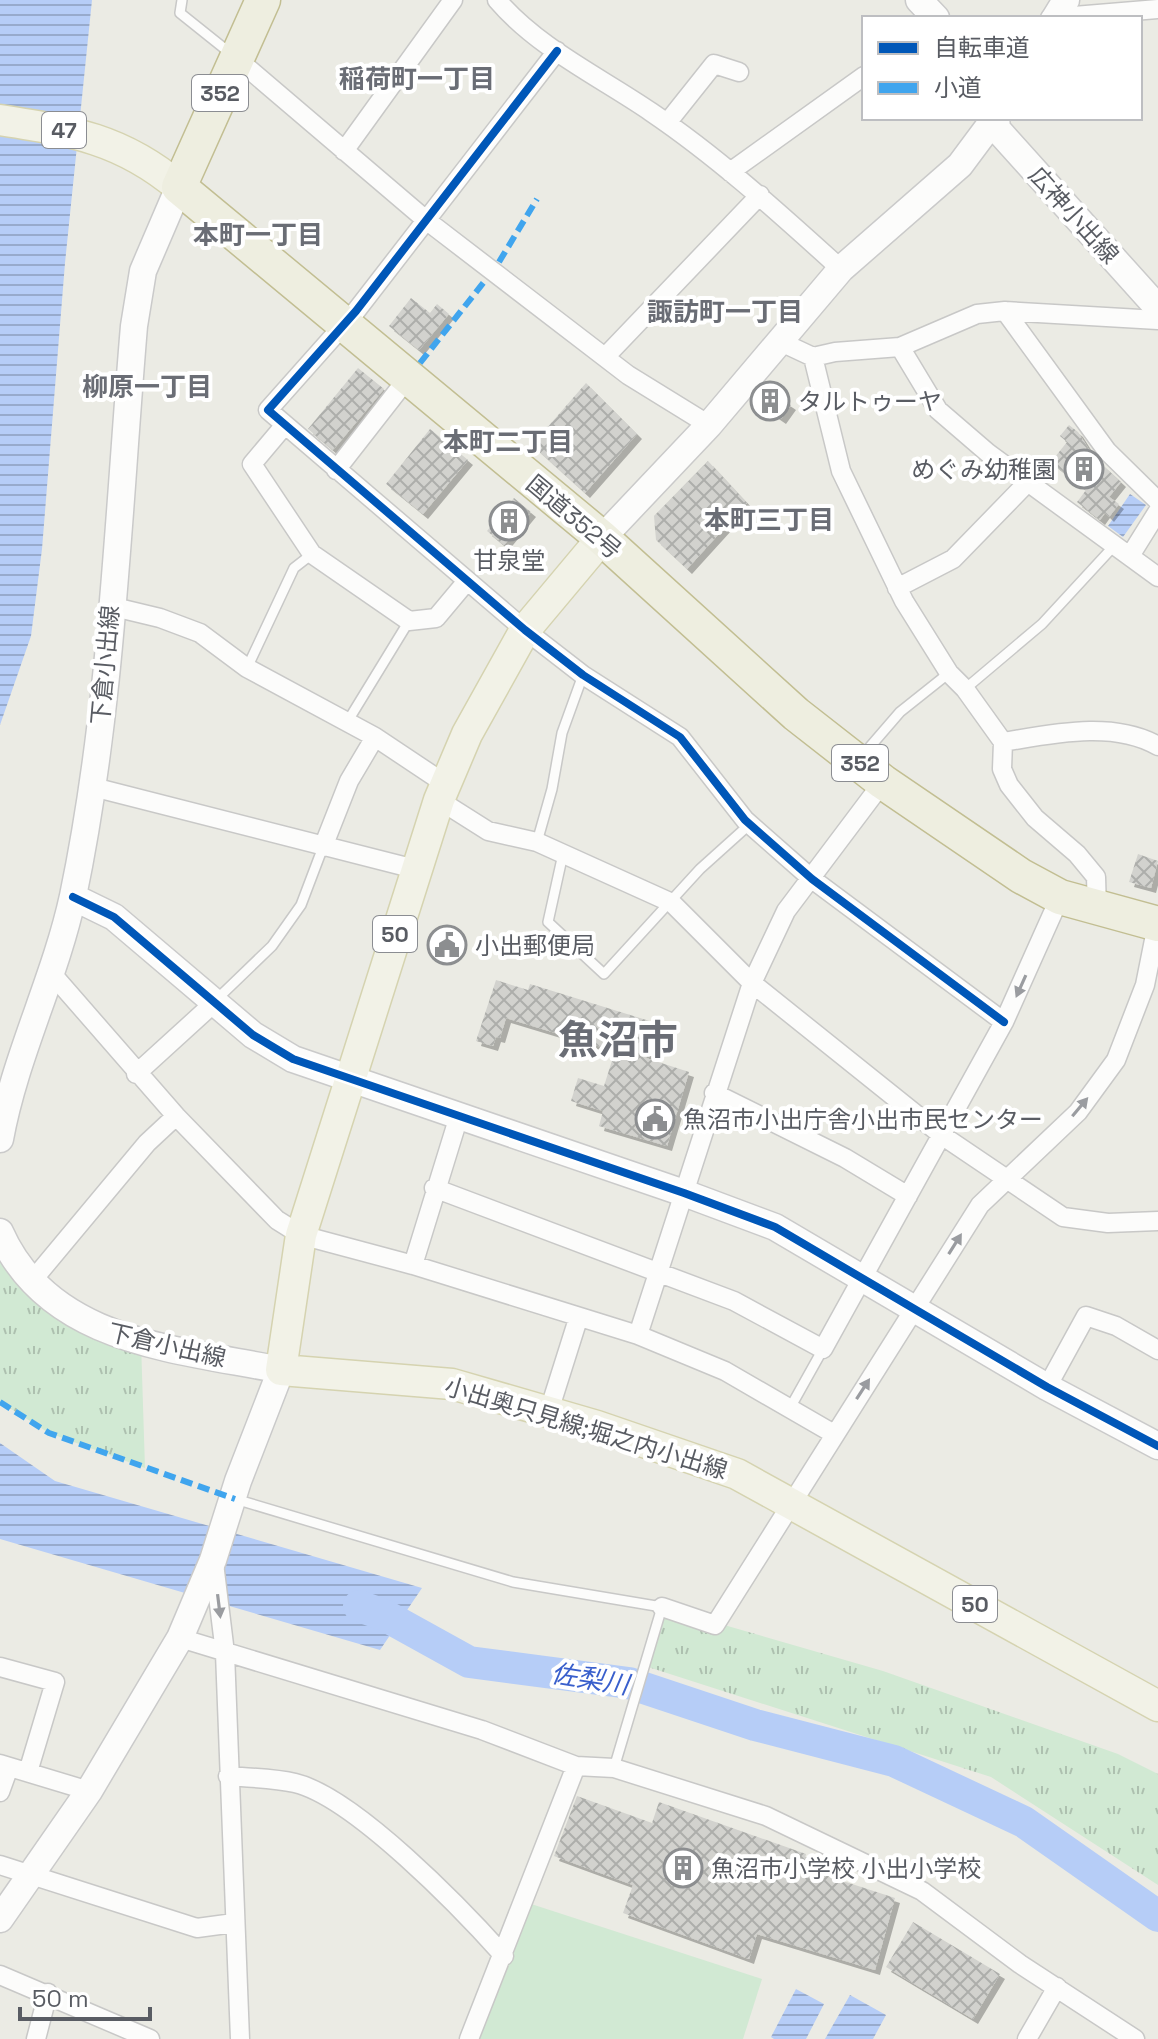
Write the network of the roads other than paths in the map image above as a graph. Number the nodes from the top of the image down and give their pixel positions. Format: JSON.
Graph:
{"nodes":[{"id":1,"x":182,"y":0,"type":"edge"},
{"id":2,"x":263,"y":0,"type":"edge"},
{"id":3,"x":453,"y":0,"type":"edge"},
{"id":4,"x":919,"y":0,"type":"edge"},
{"id":5,"x":507,"y":3,"type":"edge"},
{"id":6,"x":1158,"y":9,"type":"edge"},
{"id":7,"x":934,"y":16,"type":"edge"},
{"id":8,"x":1095,"y":16,"type":"edge"},
{"id":9,"x":557,"y":51,"type":"junction"},
{"id":10,"x":236,"y":58,"type":"junction"},
{"id":11,"x":739,"y":72,"type":"dead end"},
{"id":12,"x":862,"y":77,"type":"edge"},
{"id":13,"x":0,"y":120,"type":"edge"},
{"id":14,"x":994,"y":120,"type":"edge"},
{"id":15,"x":995,"y":120,"type":"edge"},
{"id":16,"x":667,"y":123,"type":"junction"},
{"id":17,"x":344,"y":151,"type":"junction"},
{"id":18,"x":730,"y":172,"type":"junction"},
{"id":19,"x":179,"y":187,"type":"junction"},
{"id":20,"x":760,"y":195,"type":"junction"},
{"id":21,"x":426,"y":220,"type":"junction"},
{"id":22,"x":841,"y":269,"type":"junction"},
{"id":23,"x":1158,"y":308,"type":"edge"},
{"id":24,"x":1005,"y":311,"type":"junction"},
{"id":25,"x":1158,"y":320,"type":"edge"},
{"id":26,"x":344,"y":325,"type":"junction"},
{"id":27,"x":781,"y":342,"type":"junction"},
{"id":28,"x":900,"y":347,"type":"junction"},
{"id":29,"x":606,"y":356,"type":"junction"},
{"id":30,"x":813,"y":357,"type":"junction"},
{"id":31,"x":407,"y":379,"type":"junction"},
{"id":32,"x":709,"y":425,"type":"junction"},
{"id":33,"x":284,"y":426,"type":"junction"},
{"id":34,"x":336,"y":470,"type":"junction"},
{"id":35,"x":1027,"y":483,"type":"junction"},
{"id":36,"x":1158,"y":501,"type":"edge"},
{"id":37,"x":1158,"y":511,"type":"edge"},
{"id":38,"x":602,"y":538,"type":"junction"},
{"id":39,"x":1113,"y":547,"type":"junction"},
{"id":40,"x":312,"y":554,"type":"junction"},
{"id":41,"x":1130,"y":556,"type":"junction"},
{"id":42,"x":1158,"y":577,"type":"edge"},
{"id":43,"x":467,"y":581,"type":"junction"},
{"id":44,"x":897,"y":588,"type":"junction"},
{"id":45,"x":110,"y":606,"type":"junction"},
{"id":46,"x":409,"y":621,"type":"junction"},
{"id":47,"x":525,"y":630,"type":"junction"},
{"id":48,"x":247,"y":668,"type":"junction"},
{"id":49,"x":949,"y":673,"type":"junction"},
{"id":50,"x":583,"y":675,"type":"junction"},
{"id":51,"x":965,"y":689,"type":"junction"},
{"id":52,"x":346,"y":724,"type":"junction"},
{"id":53,"x":375,"y":737,"type":"junction"},
{"id":54,"x":1003,"y":742,"type":"junction"},
{"id":55,"x":1158,"y":746,"type":"edge"},
{"id":56,"x":871,"y":772,"type":"junction"},
{"id":57,"x":93,"y":787,"type":"junction"},
{"id":58,"x":443,"y":793,"type":"junction"},
{"id":59,"x":750,"y":824,"type":"junction"},
{"id":60,"x":537,"y":842,"type":"junction"},
{"id":61,"x":323,"y":847,"type":"junction"},
{"id":62,"x":563,"y":854,"type":"junction"},
{"id":63,"x":415,"y":869,"type":"junction"},
{"id":64,"x":812,"y":879,"type":"junction"},
{"id":65,"x":73,"y":897,"type":"junction"},
{"id":66,"x":1060,"y":897,"type":"junction"},
{"id":67,"x":672,"y":903,"type":"junction"},
{"id":68,"x":1097,"y":910,"type":"junction"},
{"id":69,"x":1158,"y":923,"type":"edge"},
{"id":70,"x":53,"y":975,"type":"junction"},
{"id":71,"x":752,"y":983,"type":"junction"},
{"id":72,"x":214,"y":1003,"type":"junction"},
{"id":73,"x":1004,"y":1022,"type":"junction"},
{"id":74,"x":136,"y":1074,"type":"junction"},
{"id":75,"x":349,"y":1081,"type":"junction"},
{"id":76,"x":714,"y":1093,"type":"junction"},
{"id":77,"x":176,"y":1116,"type":"junction"},
{"id":78,"x":459,"y":1116,"type":"junction"},
{"id":79,"x":943,"y":1136,"type":"junction"},
{"id":80,"x":0,"y":1139,"type":"edge"},
{"id":81,"x":1002,"y":1180,"type":"junction"},
{"id":82,"x":434,"y":1188,"type":"junction"},
{"id":83,"x":684,"y":1193,"type":"junction"},
{"id":84,"x":908,"y":1196,"type":"junction"},
{"id":85,"x":1158,"y":1221,"type":"edge"},
{"id":86,"x":0,"y":1232,"type":"edge"},
{"id":87,"x":301,"y":1235,"type":"junction"},
{"id":88,"x":413,"y":1265,"type":"junction"},
{"id":89,"x":658,"y":1273,"type":"junction"},
{"id":90,"x":863,"y":1278,"type":"junction"},
{"id":91,"x":32,"y":1281,"type":"junction"},
{"id":92,"x":914,"y":1311,"type":"junction"},
{"id":93,"x":578,"y":1319,"type":"junction"},
{"id":94,"x":638,"y":1335,"type":"junction"},
{"id":95,"x":823,"y":1349,"type":"junction"},
{"id":96,"x":1158,"y":1350,"type":"edge"},
{"id":97,"x":281,"y":1370,"type":"junction"},
{"id":98,"x":1047,"y":1387,"type":"junction"},
{"id":99,"x":790,"y":1408,"type":"junction"},
{"id":100,"x":548,"y":1414,"type":"junction"},
{"id":101,"x":834,"y":1434,"type":"junction"},
{"id":102,"x":1158,"y":1446,"type":"edge"},
{"id":103,"x":235,"y":1499,"type":"junction"},
{"id":104,"x":792,"y":1503,"type":"junction"},
{"id":105,"x":213,"y":1560,"type":"junction"},
{"id":106,"x":660,"y":1612,"type":"junction"},
{"id":107,"x":180,"y":1638,"type":"junction"},
{"id":108,"x":225,"y":1653,"type":"junction"},
{"id":109,"x":0,"y":1667,"type":"edge"},
{"id":110,"x":1158,"y":1706,"type":"edge"},
{"id":111,"x":616,"y":1762,"type":"junction"},
{"id":112,"x":4,"y":1765,"type":"edge"},
{"id":113,"x":576,"y":1766,"type":"junction"},
{"id":114,"x":28,"y":1772,"type":"junction"},
{"id":115,"x":228,"y":1776,"type":"junction"},
{"id":116,"x":89,"y":1791,"type":"junction"},
{"id":117,"x":0,"y":1792,"type":"edge"},
{"id":118,"x":0,"y":1865,"type":"edge"},
{"id":119,"x":32,"y":1875,"type":"junction"},
{"id":120,"x":0,"y":1919,"type":"edge"},
{"id":121,"x":234,"y":1923,"type":"junction"},
{"id":122,"x":504,"y":1956,"type":"junction"},
{"id":123,"x":0,"y":1975,"type":"edge"},
{"id":124,"x":1057,"y":1987,"type":"junction"},
{"id":125,"x":48,"y":1993,"type":"junction"},
{"id":126,"x":36,"y":2039,"type":"edge"},
{"id":127,"x":150,"y":2039,"type":"edge"},
{"id":128,"x":240,"y":2039,"type":"edge"},
{"id":129,"x":469,"y":2039,"type":"edge"},
{"id":130,"x":1027,"y":2039,"type":"edge"},
{"id":131,"x":1135,"y":2039,"type":"edge"}],
"edges":[{"from":1,"to":10,"type":"lane"},
{"from":2,"to":10,"type":"highway","number":"352"},
{"from":3,"to":17,"type":"street"},
{"from":4,"to":7,"type":"street"},
{"from":5,"to":9,"type":"street"},
{"from":6,"to":8,"type":"street"},
{"from":9,"to":16,"type":"street"},
{"from":9,"to":21,"type":"street"},
{"from":10,"to":17,"type":"street"},
{"from":10,"to":19,"type":"highway","number":"352"},
{"from":11,"to":16,"type":"street"},
{"from":12,"to":18,"type":"street"},
{"from":13,"to":19,"type":"main road","number":"47"},
{"from":14,"to":22,"type":"street"},
{"from":15,"to":23,"type":"street","name":"広神小出線"},
{"from":16,"to":18,"type":"street"},
{"from":17,"to":21,"type":"street"},
{"from":18,"to":20,"type":"street"},
{"from":19,"to":26,"type":"highway","name":"国道352号","number":"352"},
{"from":19,"to":45,"type":"street","name":"下倉小出線"},
{"from":20,"to":22,"type":"street"},
{"from":20,"to":29,"type":"street"},
{"from":21,"to":26,"type":"street"},
{"from":21,"to":29,"type":"street"},
{"from":22,"to":27,"type":"street"},
{"from":24,"to":25,"type":"street"},
{"from":24,"to":28,"type":"street"},
{"from":24,"to":36,"type":"street"},
{"from":26,"to":31,"type":"highway","name":"国道352号","number":"352"},
{"from":26,"to":33,"type":"street"},
{"from":27,"to":30,"type":"street"},
{"from":27,"to":32,"type":"street"},
{"from":28,"to":30,"type":"street"},
{"from":28,"to":35,"type":"street"},
{"from":29,"to":32,"type":"street"},
{"from":30,"to":44,"type":"street"},
{"from":31,"to":34,"type":"street"},
{"from":31,"to":38,"type":"highway","name":"国道352号","number":"352"},
{"from":32,"to":38,"type":"street"},
{"from":33,"to":34,"type":"street"},
{"from":33,"to":40,"type":"street"},
{"from":34,"to":43,"type":"street"},
{"from":35,"to":39,"type":"street"},
{"from":35,"to":44,"type":"street"},
{"from":37,"to":41,"type":"street"},
{"from":38,"to":47,"type":"main road","number":"50"},
{"from":38,"to":56,"type":"highway","name":"国道352号","number":"352"},
{"from":39,"to":41,"type":"street"},
{"from":39,"to":51,"type":"lane"},
{"from":40,"to":46,"type":"street"},
{"from":40,"to":48,"type":"lane"},
{"from":41,"to":42,"type":"street"},
{"from":43,"to":46,"type":"street"},
{"from":43,"to":47,"type":"street"},
{"from":44,"to":49,"type":"street"},
{"from":45,"to":48,"type":"street"},
{"from":45,"to":57,"type":"street","name":"下倉小出線"},
{"from":46,"to":52,"type":"lane"},
{"from":47,"to":50,"type":"street"},
{"from":47,"to":58,"type":"main road","number":"50"},
{"from":48,"to":52,"type":"street"},
{"from":49,"to":51,"type":"street"},
{"from":49,"to":56,"type":"lane"},
{"from":50,"to":59,"type":"street"},
{"from":50,"to":60,"type":"lane"},
{"from":51,"to":54,"type":"street"},
{"from":52,"to":53,"type":"street"},
{"from":53,"to":58,"type":"street"},
{"from":53,"to":61,"type":"street"},
{"from":54,"to":55,"type":"street"},
{"from":54,"to":68,"type":"street"},
{"from":56,"to":64,"type":"street"},
{"from":56,"to":66,"type":"highway","name":"国道352号","number":"352"},
{"from":57,"to":61,"type":"street"},
{"from":57,"to":65,"type":"street","name":"下倉小出線"},
{"from":58,"to":60,"type":"street"},
{"from":58,"to":63,"type":"main road","number":"50"},
{"from":59,"to":64,"type":"street"},
{"from":59,"to":67,"type":"lane"},
{"from":60,"to":62,"type":"street"},
{"from":61,"to":63,"type":"street"},
{"from":61,"to":72,"type":"lane"},
{"from":62,"to":67,"type":"street"},
{"from":62,"to":67,"type":"lane"},
{"from":63,"to":75,"type":"main road","number":"50"},
{"from":64,"to":71,"type":"street"},
{"from":64,"to":73,"type":"street"},
{"from":65,"to":70,"type":"street","name":"下倉小出線"},
{"from":65,"to":72,"type":"street"},
{"from":66,"to":68,"type":"highway","name":"国道352号","number":"352"},
{"from":66,"to":73,"type":"street","one_way":true},
{"from":67,"to":71,"type":"street"},
{"from":68,"to":69,"type":"highway","name":"国道352号","number":"352"},
{"from":81,"to":69,"type":"street","one_way":true},
{"from":70,"to":74,"type":"street"},
{"from":70,"to":80,"type":"street","name":"下倉小出線"},
{"from":71,"to":76,"type":"street"},
{"from":71,"to":79,"type":"street"},
{"from":72,"to":74,"type":"street"},
{"from":72,"to":75,"type":"street"},
{"from":73,"to":79,"type":"street"},
{"from":74,"to":77,"type":"street"},
{"from":75,"to":78,"type":"street"},
{"from":75,"to":87,"type":"main road","number":"50"},
{"from":76,"to":83,"type":"street"},
{"from":76,"to":84,"type":"street"},
{"from":77,"to":87,"type":"street"},
{"from":77,"to":91,"type":"street"},
{"from":78,"to":82,"type":"street"},
{"from":78,"to":83,"type":"street"},
{"from":79,"to":81,"type":"street"},
{"from":79,"to":84,"type":"street"},
{"from":81,"to":85,"type":"street"},
{"from":92,"to":81,"type":"street","one_way":true},
{"from":82,"to":88,"type":"street"},
{"from":82,"to":89,"type":"street"},
{"from":83,"to":89,"type":"street"},
{"from":83,"to":90,"type":"street"},
{"from":84,"to":90,"type":"street"},
{"from":86,"to":91,"type":"street","name":"下倉小出線"},
{"from":87,"to":88,"type":"street"},
{"from":87,"to":97,"type":"main road","number":"50"},
{"from":88,"to":93,"type":"street"},
{"from":89,"to":94,"type":"street"},
{"from":89,"to":95,"type":"street"},
{"from":90,"to":92,"type":"street"},
{"from":90,"to":95,"type":"street"},
{"from":91,"to":97,"type":"street","name":"下倉小出線"},
{"from":92,"to":98,"type":"street"},
{"from":101,"to":92,"type":"street","one_way":true},
{"from":93,"to":94,"type":"street"},
{"from":93,"to":100,"type":"street"},
{"from":94,"to":99,"type":"street"},
{"from":95,"to":99,"type":"lane"},
{"from":96,"to":98,"type":"street"},
{"from":97,"to":100,"type":"main road","name":"小出奥只見線;堀之内小出線","number":"50"},
{"from":97,"to":103,"type":"street"},
{"from":98,"to":102,"type":"street"},
{"from":99,"to":101,"type":"street"},
{"from":100,"to":104,"type":"main road","name":"小出奥只見線;堀之内小出線","number":"50"},
{"from":101,"to":104,"type":"street"},
{"from":103,"to":105,"type":"street"},
{"from":103,"to":106,"type":"lane"},
{"from":104,"to":106,"type":"street"},
{"from":104,"to":110,"type":"main road","name":"小出奥只見線;堀之内小出線","number":"50"},
{"from":105,"to":107,"type":"street"},
{"from":105,"to":108,"type":"street","one_way":true},
{"from":106,"to":111,"type":"lane"},
{"from":107,"to":108,"type":"street"},
{"from":107,"to":116,"type":"street"},
{"from":108,"to":113,"type":"street"},
{"from":108,"to":115,"type":"street"},
{"from":109,"to":114,"type":"street"},
{"from":111,"to":113,"type":"street"},
{"from":111,"to":124,"type":"street"},
{"from":112,"to":114,"type":"street"},
{"from":112,"to":117,"type":"street"},
{"from":113,"to":122,"type":"street"},
{"from":114,"to":116,"type":"street"},
{"from":115,"to":121,"type":"street"},
{"from":115,"to":122,"type":"street"},
{"from":116,"to":119,"type":"street"},
{"from":118,"to":119,"type":"street"},
{"from":119,"to":120,"type":"street"},
{"from":119,"to":121,"type":"street"},
{"from":121,"to":128,"type":"street"},
{"from":122,"to":129,"type":"street"},
{"from":123,"to":125,"type":"street"},
{"from":124,"to":130,"type":"street"},
{"from":124,"to":131,"type":"street"},
{"from":125,"to":126,"type":"street"},
{"from":125,"to":127,"type":"street"}]}
